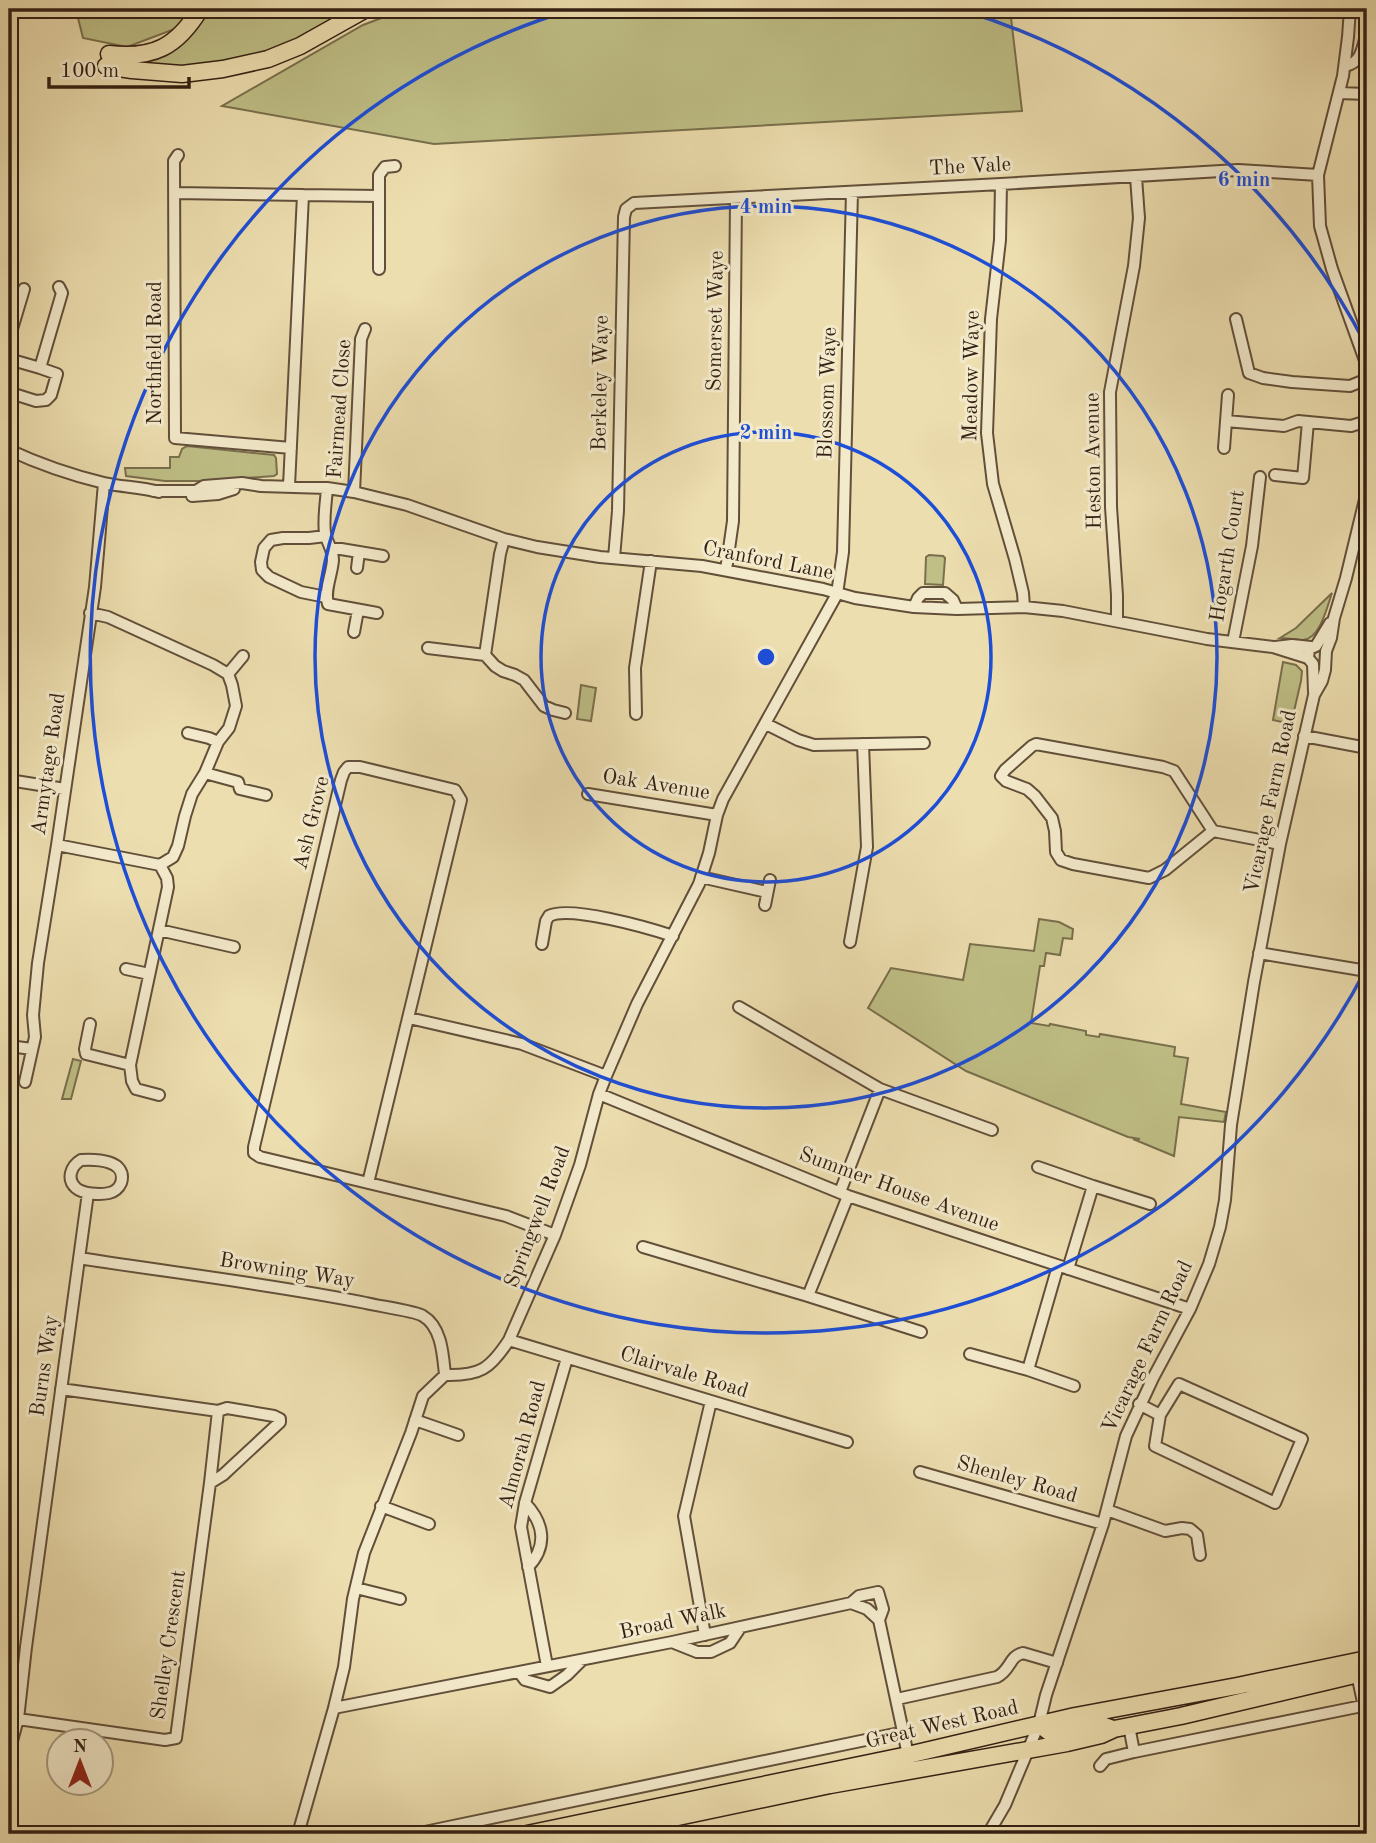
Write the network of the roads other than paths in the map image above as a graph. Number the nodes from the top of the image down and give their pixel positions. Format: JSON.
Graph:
{"nodes":[{"id":1,"x":200,"y":9,"type":"edge"},
{"id":2,"x":366,"y":9,"type":"edge"},
{"id":3,"x":1350,"y":9,"type":"edge"},
{"id":4,"x":1367,"y":31,"type":"edge"},
{"id":5,"x":1345,"y":66,"type":"junction"},
{"id":6,"x":1339,"y":93,"type":"junction"},
{"id":7,"x":1367,"y":94,"type":"edge"},
{"id":8,"x":178,"y":155,"type":"dead end"},
{"id":9,"x":395,"y":166,"type":"dead end"},
{"id":10,"x":1318,"y":175,"type":"junction"},
{"id":11,"x":1136,"y":177,"type":"junction"},
{"id":12,"x":1001,"y":184,"type":"junction"},
{"id":13,"x":852,"y":192,"type":"junction"},
{"id":14,"x":175,"y":193,"type":"junction"},
{"id":15,"x":303,"y":195,"type":"junction"},
{"id":16,"x":379,"y":196,"type":"junction"},
{"id":17,"x":736,"y":198,"type":"junction"},
{"id":18,"x":626,"y":209,"type":"joint"},
{"id":19,"x":379,"y":269,"type":"dead end"},
{"id":20,"x":59,"y":287,"type":"dead end"},
{"id":21,"x":24,"y":289,"type":"dead end"},
{"id":22,"x":1236,"y":318,"type":"dead end"},
{"id":23,"x":365,"y":328,"type":"dead end"},
{"id":24,"x":9,"y":339,"type":"edge"},
{"id":25,"x":9,"y":359,"type":"edge"},
{"id":26,"x":1367,"y":366,"type":"edge"},
{"id":27,"x":40,"y":369,"type":"junction"},
{"id":28,"x":1367,"y":379,"type":"edge"},
{"id":29,"x":17,"y":395,"type":"dead end"},
{"id":30,"x":1228,"y":395,"type":"dead end"},
{"id":31,"x":1226,"y":421,"type":"junction"},
{"id":32,"x":1367,"y":421,"type":"edge"},
{"id":33,"x":1308,"y":422,"type":"junction"},
{"id":34,"x":291,"y":448,"type":"junction"},
{"id":35,"x":1224,"y":448,"type":"dead end"},
{"id":36,"x":9,"y":450,"type":"edge"},
{"id":37,"x":1275,"y":475,"type":"dead end"},
{"id":38,"x":1260,"y":477,"type":"dead end"},
{"id":39,"x":104,"y":483,"type":"junction"},
{"id":40,"x":289,"y":486,"type":"junction"},
{"id":41,"x":327,"y":488,"type":"junction"},
{"id":42,"x":1367,"y":491,"type":"edge"},
{"id":43,"x":354,"y":492,"type":"junction"},
{"id":44,"x":326,"y":536,"type":"junction"},
{"id":45,"x":504,"y":539,"type":"junction"},
{"id":46,"x":332,"y":549,"type":"junction"},
{"id":47,"x":359,"y":552,"type":"junction"},
{"id":48,"x":383,"y":556,"type":"dead end"},
{"id":49,"x":614,"y":558,"type":"junction"},
{"id":50,"x":651,"y":561,"type":"junction"},
{"id":51,"x":356,"y":568,"type":"dead end"},
{"id":52,"x":726,"y":570,"type":"junction"},
{"id":53,"x":837,"y":594,"type":"junction"},
{"id":54,"x":326,"y":597,"type":"junction"},
{"id":55,"x":1024,"y":607,"type":"junction"},
{"id":56,"x":358,"y":610,"type":"junction"},
{"id":57,"x":90,"y":613,"type":"junction"},
{"id":58,"x":377,"y":613,"type":"dead end"},
{"id":59,"x":1117,"y":620,"type":"junction"},
{"id":60,"x":354,"y":632,"type":"dead end"},
{"id":61,"x":1233,"y":642,"type":"junction"},
{"id":62,"x":428,"y":648,"type":"dead end"},
{"id":63,"x":1316,"y":654,"type":"junction"},
{"id":64,"x":485,"y":655,"type":"junction"},
{"id":65,"x":243,"y":656,"type":"dead end"},
{"id":66,"x":228,"y":674,"type":"junction"},
{"id":67,"x":565,"y":713,"type":"dead end"},
{"id":68,"x":636,"y":714,"type":"dead end"},
{"id":69,"x":766,"y":724,"type":"junction"},
{"id":70,"x":188,"y":733,"type":"dead end"},
{"id":71,"x":1304,"y":736,"type":"junction"},
{"id":72,"x":218,"y":742,"type":"junction"},
{"id":73,"x":924,"y":743,"type":"dead end"},
{"id":74,"x":863,"y":744,"type":"junction"},
{"id":75,"x":1367,"y":748,"type":"edge"},
{"id":76,"x":205,"y":773,"type":"junction"},
{"id":77,"x":9,"y":780,"type":"edge"},
{"id":78,"x":65,"y":789,"type":"junction"},
{"id":79,"x":588,"y":794,"type":"dead end"},
{"id":80,"x":266,"y":795,"type":"dead end"},
{"id":81,"x":718,"y":815,"type":"junction"},
{"id":82,"x":1213,"y":831,"type":"junction"},
{"id":83,"x":1280,"y":844,"type":"junction"},
{"id":84,"x":57,"y":845,"type":"junction"},
{"id":85,"x":160,"y":864,"type":"junction"},
{"id":86,"x":701,"y":877,"type":"junction"},
{"id":87,"x":770,"y":880,"type":"dead end"},
{"id":88,"x":767,"y":892,"type":"junction"},
{"id":89,"x":765,"y":905,"type":"dead end"},
{"id":90,"x":159,"y":930,"type":"junction"},
{"id":91,"x":673,"y":936,"type":"junction"},
{"id":92,"x":850,"y":942,"type":"dead end"},
{"id":93,"x":542,"y":944,"type":"dead end"},
{"id":94,"x":234,"y":947,"type":"dead end"},
{"id":95,"x":1259,"y":953,"type":"junction"},
{"id":96,"x":126,"y":969,"type":"dead end"},
{"id":97,"x":1367,"y":971,"type":"edge"},
{"id":98,"x":149,"y":974,"type":"junction"},
{"id":99,"x":739,"y":1007,"type":"dead end"},
{"id":100,"x":409,"y":1018,"type":"junction"},
{"id":101,"x":90,"y":1024,"type":"dead end"},
{"id":102,"x":9,"y":1046,"type":"edge"},
{"id":103,"x":32,"y":1049,"type":"junction"},
{"id":104,"x":130,"y":1065,"type":"junction"},
{"id":105,"x":606,"y":1076,"type":"junction"},
{"id":106,"x":25,"y":1082,"type":"dead end"},
{"id":107,"x":880,"y":1089,"type":"junction"},
{"id":108,"x":599,"y":1094,"type":"junction"},
{"id":109,"x":159,"y":1095,"type":"dead end"},
{"id":110,"x":992,"y":1130,"type":"dead end"},
{"id":111,"x":1038,"y":1167,"type":"dead end"},
{"id":112,"x":368,"y":1183,"type":"junction"},
{"id":113,"x":1093,"y":1186,"type":"junction"},
{"id":114,"x":88,"y":1193,"type":"junction"},
{"id":115,"x":844,"y":1194,"type":"junction"},
{"id":116,"x":1150,"y":1204,"type":"dead end"},
{"id":117,"x":555,"y":1234,"type":"junction"},
{"id":118,"x":643,"y":1247,"type":"dead end"},
{"id":119,"x":79,"y":1258,"type":"junction"},
{"id":120,"x":1063,"y":1268,"type":"junction"},
{"id":121,"x":808,"y":1296,"type":"junction"},
{"id":122,"x":1190,"y":1309,"type":"junction"},
{"id":123,"x":921,"y":1332,"type":"dead end"},
{"id":124,"x":509,"y":1340,"type":"junction"},
{"id":125,"x":970,"y":1354,"type":"dead end"},
{"id":126,"x":567,"y":1358,"type":"junction"},
{"id":127,"x":1028,"y":1370,"type":"junction"},
{"id":128,"x":445,"y":1375,"type":"junction"},
{"id":129,"x":1074,"y":1386,"type":"dead end"},
{"id":130,"x":61,"y":1389,"type":"junction"},
{"id":131,"x":711,"y":1401,"type":"junction"},
{"id":132,"x":1139,"y":1404,"type":"junction"},
{"id":133,"x":218,"y":1411,"type":"junction"},
{"id":134,"x":1160,"y":1416,"type":"junction"},
{"id":135,"x":415,"y":1420,"type":"junction"},
{"id":136,"x":458,"y":1435,"type":"dead end"},
{"id":137,"x":848,"y":1441,"type":"dead end"},
{"id":138,"x":920,"y":1472,"type":"dead end"},
{"id":139,"x":210,"y":1483,"type":"junction"},
{"id":140,"x":524,"y":1503,"type":"junction"},
{"id":141,"x":381,"y":1506,"type":"junction"},
{"id":142,"x":1107,"y":1510,"type":"junction"},
{"id":143,"x":429,"y":1524,"type":"dead end"},
{"id":144,"x":1103,"y":1524,"type":"junction"},
{"id":145,"x":1200,"y":1555,"type":"dead end"},
{"id":146,"x":528,"y":1567,"type":"junction"},
{"id":147,"x":356,"y":1588,"type":"junction"},
{"id":148,"x":400,"y":1599,"type":"dead end"},
{"id":149,"x":851,"y":1603,"type":"junction"},
{"id":150,"x":879,"y":1620,"type":"junction"},
{"id":151,"x":740,"y":1628,"type":"junction"},
{"id":152,"x":705,"y":1635,"type":"junction"},
{"id":153,"x":672,"y":1642,"type":"junction"},
{"id":154,"x":1367,"y":1659,"type":"edge"},
{"id":155,"x":582,"y":1660,"type":"junction"},
{"id":156,"x":1057,"y":1663,"type":"junction"},
{"id":157,"x":547,"y":1666,"type":"junction"},
{"id":158,"x":519,"y":1672,"type":"junction"},
{"id":159,"x":1362,"y":1673,"type":"edge"},
{"id":160,"x":897,"y":1699,"type":"junction"},
{"id":161,"x":1366,"y":1706,"type":"edge"},
{"id":162,"x":334,"y":1708,"type":"junction"},
{"id":163,"x":18,"y":1719,"type":"junction"},
{"id":164,"x":1367,"y":1721,"type":"edge"},
{"id":165,"x":1039,"y":1724,"type":"junction"},
{"id":166,"x":1121,"y":1728,"type":"junction"},
{"id":167,"x":904,"y":1732,"type":"junction"},
{"id":168,"x":1028,"y":1750,"type":"junction"},
{"id":169,"x":9,"y":1752,"type":"edge"},
{"id":170,"x":1134,"y":1752,"type":"junction"},
{"id":171,"x":908,"y":1755,"type":"junction"},
{"id":172,"x":1101,"y":1766,"type":"dead end"},
{"id":173,"x":298,"y":1834,"type":"edge"},
{"id":174,"x":415,"y":1834,"type":"edge"},
{"id":175,"x":527,"y":1834,"type":"edge"},
{"id":176,"x":597,"y":1834,"type":"edge"},
{"id":177,"x":988,"y":1834,"type":"edge"}],
"edges":[{"from":1,"to":2,"type":"highway"},
{"from":3,"to":5,"type":"street"},
{"from":4,"to":5,"type":"street"},
{"from":5,"to":6,"type":"street"},
{"from":6,"to":7,"type":"street"},
{"from":6,"to":10,"type":"street"},
{"from":8,"to":14,"type":"street","name":"Northfield Road"},
{"from":9,"to":16,"type":"street"},
{"from":10,"to":11,"type":"street","name":"The Vale"},
{"from":10,"to":26,"type":"street"},
{"from":11,"to":12,"type":"street","name":"The Vale"},
{"from":11,"to":59,"type":"street","name":"Heston Avenue"},
{"from":12,"to":13,"type":"street","name":"The Vale"},
{"from":12,"to":55,"type":"street","name":"Meadow Waye"},
{"from":13,"to":17,"type":"street","name":"The Vale"},
{"from":13,"to":53,"type":"street","name":"Blossom Waye"},
{"from":14,"to":15,"type":"street"},
{"from":14,"to":34,"type":"street","name":"Northfield Road"},
{"from":15,"to":16,"type":"street"},
{"from":15,"to":34,"type":"street"},
{"from":16,"to":19,"type":"street"},
{"from":17,"to":18,"type":"street","name":"The Vale"},
{"from":17,"to":52,"type":"street","name":"Somerset Waye"},
{"from":18,"to":49,"type":"street","name":"Berkeley Waye"},
{"from":20,"to":27,"type":"street"},
{"from":21,"to":24,"type":"street"},
{"from":22,"to":28,"type":"street"},
{"from":23,"to":43,"type":"street","name":"Fairmead Close"},
{"from":25,"to":27,"type":"street"},
{"from":27,"to":29,"type":"street"},
{"from":30,"to":31,"type":"street"},
{"from":31,"to":33,"type":"street"},
{"from":31,"to":35,"type":"street"},
{"from":32,"to":33,"type":"street"},
{"from":33,"to":37,"type":"street"},
{"from":34,"to":40,"type":"street"},
{"from":36,"to":39,"type":"street","name":"Cranford Lane"},
{"from":38,"to":61,"type":"street","name":"Hogarth Court"},
{"from":39,"to":40,"type":"street","name":"Cranford Lane"},
{"from":39,"to":57,"type":"street","name":"Armytage Road"},
{"from":40,"to":41,"type":"street","name":"Cranford Lane"},
{"from":41,"to":43,"type":"street","name":"Cranford Lane"},
{"from":41,"to":44,"type":"street"},
{"from":42,"to":63,"type":"street","name":"Vicarage Farm Road"},
{"from":43,"to":45,"type":"street","name":"Cranford Lane"},
{"from":44,"to":46,"type":"street"},
{"from":44,"to":54,"type":"street"},
{"from":45,"to":49,"type":"street","name":"Cranford Lane"},
{"from":45,"to":64,"type":"street"},
{"from":46,"to":47,"type":"street"},
{"from":46,"to":54,"type":"street"},
{"from":47,"to":48,"type":"street"},
{"from":47,"to":51,"type":"street"},
{"from":49,"to":50,"type":"street","name":"Cranford Lane"},
{"from":50,"to":52,"type":"street","name":"Cranford Lane"},
{"from":50,"to":68,"type":"street"},
{"from":52,"to":53,"type":"street","name":"Cranford Lane"},
{"from":53,"to":55,"type":"street","name":"Cranford Lane"},
{"from":53,"to":69,"type":"street","name":"Springwell Road"},
{"from":54,"to":56,"type":"street"},
{"from":55,"to":59,"type":"street"},
{"from":56,"to":58,"type":"street"},
{"from":56,"to":60,"type":"street"},
{"from":57,"to":66,"type":"street"},
{"from":57,"to":78,"type":"street","name":"Armytage Road"},
{"from":59,"to":61,"type":"street"},
{"from":61,"to":63,"type":"street"},
{"from":62,"to":64,"type":"street"},
{"from":63,"to":71,"type":"street","name":"Vicarage Farm Road"},
{"from":64,"to":67,"type":"street"},
{"from":65,"to":66,"type":"street"},
{"from":66,"to":72,"type":"street"},
{"from":69,"to":74,"type":"street"},
{"from":69,"to":81,"type":"street","name":"Springwell Road"},
{"from":70,"to":72,"type":"street"},
{"from":71,"to":75,"type":"street"},
{"from":71,"to":83,"type":"street","name":"Vicarage Farm Road"},
{"from":72,"to":76,"type":"street"},
{"from":73,"to":74,"type":"street"},
{"from":74,"to":92,"type":"street"},
{"from":76,"to":80,"type":"street"},
{"from":76,"to":85,"type":"street"},
{"from":77,"to":78,"type":"street"},
{"from":78,"to":84,"type":"street","name":"Armytage Road"},
{"from":79,"to":81,"type":"street","name":"Oak Avenue"},
{"from":81,"to":86,"type":"street","name":"Springwell Road"},
{"from":82,"to":82,"type":"street"},
{"from":82,"to":83,"type":"street"},
{"from":83,"to":95,"type":"street","name":"Vicarage Farm Road"},
{"from":84,"to":85,"type":"street"},
{"from":84,"to":103,"type":"street","name":"Armytage Road"},
{"from":85,"to":90,"type":"street"},
{"from":86,"to":88,"type":"street"},
{"from":86,"to":91,"type":"street","name":"Springwell Road"},
{"from":87,"to":88,"type":"street"},
{"from":88,"to":89,"type":"street"},
{"from":90,"to":94,"type":"street"},
{"from":90,"to":98,"type":"street"},
{"from":91,"to":93,"type":"street"},
{"from":91,"to":105,"type":"street","name":"Springwell Road"},
{"from":95,"to":97,"type":"street"},
{"from":95,"to":122,"type":"street","name":"Vicarage Farm Road"},
{"from":96,"to":98,"type":"street"},
{"from":98,"to":104,"type":"street"},
{"from":99,"to":107,"type":"street"},
{"from":100,"to":105,"type":"street"},
{"from":100,"to":112,"type":"street","name":"Ash Grove"},
{"from":100,"to":112,"type":"street","name":"Ash Grove"},
{"from":101,"to":104,"type":"street"},
{"from":102,"to":103,"type":"street"},
{"from":103,"to":106,"type":"street","name":"Armytage Road"},
{"from":104,"to":109,"type":"street"},
{"from":105,"to":108,"type":"street","name":"Springwell Road"},
{"from":107,"to":110,"type":"street"},
{"from":107,"to":115,"type":"street"},
{"from":108,"to":115,"type":"street","name":"Summer House Avenue"},
{"from":108,"to":117,"type":"street","name":"Springwell Road"},
{"from":111,"to":113,"type":"street"},
{"from":112,"to":117,"type":"street","name":"Ash Grove"},
{"from":113,"to":116,"type":"street"},
{"from":113,"to":120,"type":"street"},
{"from":114,"to":114,"type":"street"},
{"from":114,"to":119,"type":"street","name":"Burns Way"},
{"from":115,"to":120,"type":"street","name":"Summer House Avenue"},
{"from":115,"to":121,"type":"street"},
{"from":117,"to":124,"type":"street","name":"Springwell Road"},
{"from":118,"to":121,"type":"street"},
{"from":119,"to":128,"type":"street","name":"Browning Way"},
{"from":119,"to":130,"type":"street","name":"Burns Way"},
{"from":120,"to":122,"type":"street","name":"Summer House Avenue"},
{"from":120,"to":127,"type":"street"},
{"from":121,"to":123,"type":"street"},
{"from":122,"to":132,"type":"street","name":"Vicarage Farm Road"},
{"from":124,"to":126,"type":"street","name":"Clairvale Road"},
{"from":124,"to":128,"type":"street","name":"Springwell Road"},
{"from":125,"to":127,"type":"street"},
{"from":126,"to":131,"type":"street","name":"Clairvale Road"},
{"from":126,"to":140,"type":"street","name":"Almorah Road"},
{"from":127,"to":129,"type":"street"},
{"from":128,"to":135,"type":"street"},
{"from":130,"to":133,"type":"street"},
{"from":130,"to":163,"type":"street","name":"Burns Way"},
{"from":131,"to":137,"type":"street","name":"Clairvale Road"},
{"from":131,"to":152,"type":"street"},
{"from":132,"to":134,"type":"street"},
{"from":132,"to":142,"type":"street","name":"Vicarage Farm Road"},
{"from":133,"to":139,"type":"street","name":"Shelley Crescent"},
{"from":133,"to":139,"type":"street"},
{"from":134,"to":134,"type":"street"},
{"from":135,"to":136,"type":"street"},
{"from":135,"to":141,"type":"street"},
{"from":138,"to":144,"type":"street","name":"Shenley Road"},
{"from":139,"to":163,"type":"street","name":"Shelley Crescent"},
{"from":140,"to":146,"type":"street","name":"Almorah Road"},
{"from":140,"to":146,"type":"street"},
{"from":141,"to":143,"type":"street"},
{"from":141,"to":147,"type":"street"},
{"from":142,"to":144,"type":"street","name":"Vicarage Farm Road"},
{"from":142,"to":145,"type":"street"},
{"from":144,"to":156,"type":"street","name":"Vicarage Farm Road"},
{"from":146,"to":157,"type":"street","name":"Almorah Road"},
{"from":147,"to":148,"type":"street"},
{"from":147,"to":162,"type":"street"},
{"from":149,"to":150,"type":"street"},
{"from":149,"to":150,"type":"street","name":"Broad Walk"},
{"from":149,"to":151,"type":"street","name":"Broad Walk"},
{"from":150,"to":160,"type":"street"},
{"from":151,"to":152,"type":"street","name":"Broad Walk"},
{"from":151,"to":153,"type":"street"},
{"from":152,"to":153,"type":"street","name":"Broad Walk"},
{"from":153,"to":155,"type":"street","name":"Broad Walk"},
{"from":154,"to":165,"type":"highway","name":"Great West Road"},
{"from":155,"to":157,"type":"street","name":"Broad Walk"},
{"from":155,"to":158,"type":"street"},
{"from":156,"to":160,"type":"street"},
{"from":156,"to":165,"type":"street","name":"Vicarage Farm Road"},
{"from":157,"to":158,"type":"street","name":"Broad Walk"},
{"from":158,"to":162,"type":"street","name":"Broad Walk"},
{"from":159,"to":161,"type":"street"},
{"from":159,"to":166,"type":"highway","name":"Great West Road"},
{"from":160,"to":167,"type":"street"},
{"from":161,"to":164,"type":"street"},
{"from":161,"to":170,"type":"street"},
{"from":162,"to":173,"type":"street"},
{"from":163,"to":169,"type":"street","name":"Burns Way"},
{"from":165,"to":166,"type":"highway"},
{"from":165,"to":168,"type":"street","name":"Vicarage Farm Road"},
{"from":165,"to":171,"type":"highway","name":"Great West Road"},
{"from":166,"to":168,"type":"highway","name":"Great West Road"},
{"from":166,"to":170,"type":"street"},
{"from":167,"to":171,"type":"street"},
{"from":167,"to":174,"type":"street"},
{"from":168,"to":176,"type":"highway","name":"Great West Road"},
{"from":168,"to":177,"type":"street","name":"Vicarage Farm Road"},
{"from":170,"to":172,"type":"street"},
{"from":171,"to":175,"type":"highway","name":"Great West Road"}]}
